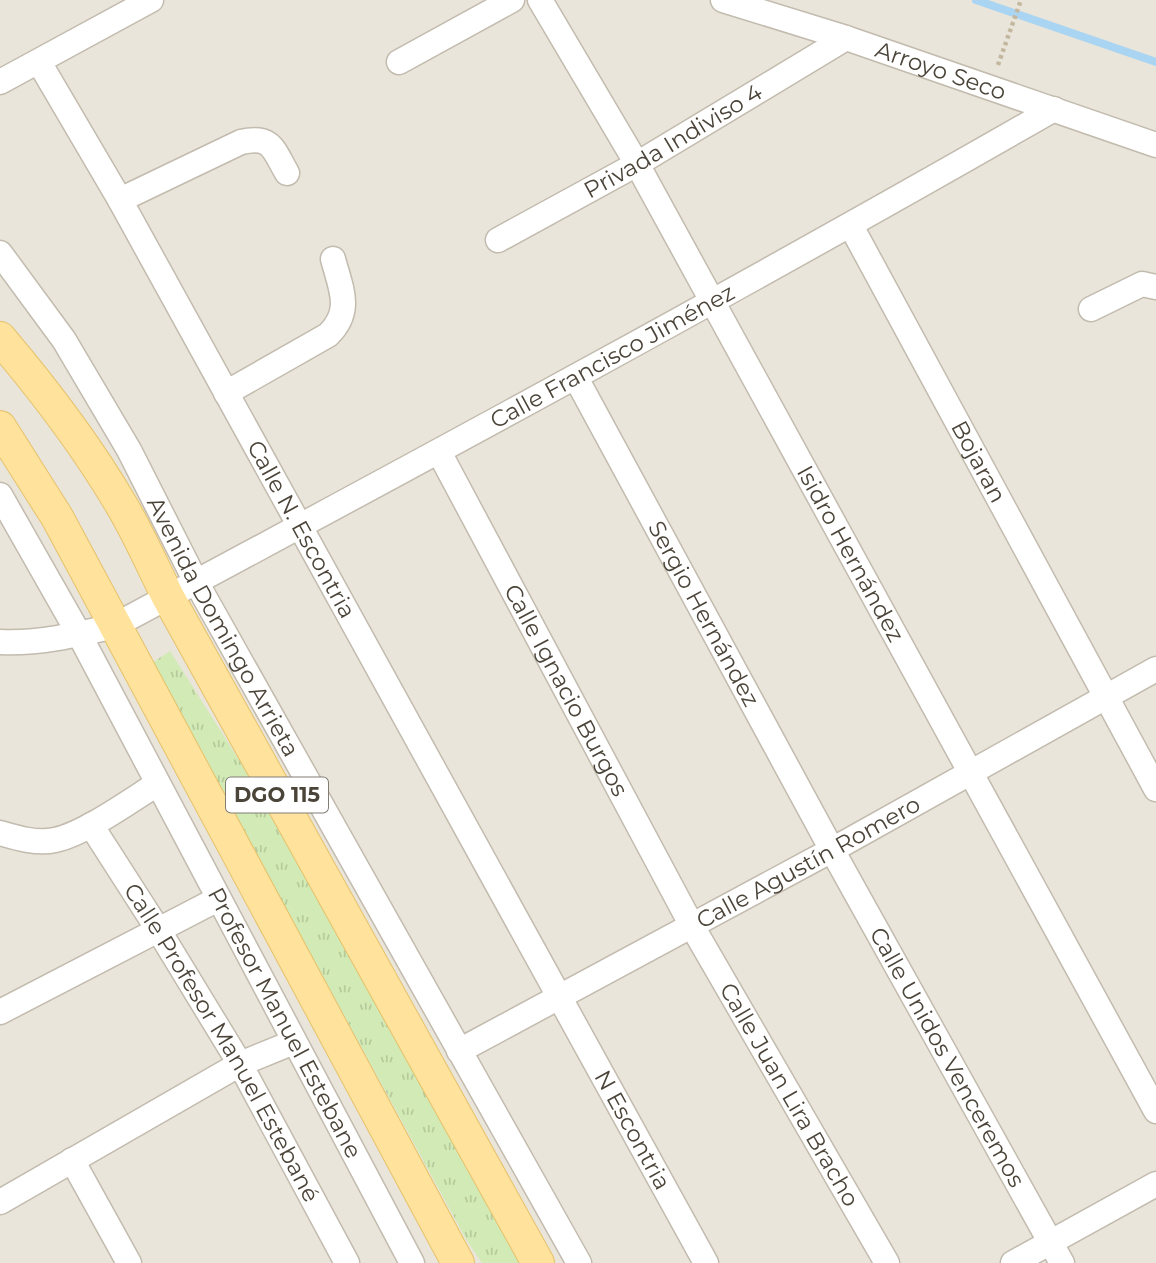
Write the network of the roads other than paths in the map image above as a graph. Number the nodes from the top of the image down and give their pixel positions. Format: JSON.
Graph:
{"nodes":[{"id":1,"x":151,"y":0,"type":"edge"},
{"id":2,"x":512,"y":0,"type":"edge"},
{"id":3,"x":540,"y":0,"type":"edge"},
{"id":4,"x":723,"y":0,"type":"edge"},
{"id":5,"x":846,"y":38,"type":"junction"},
{"id":6,"x":39,"y":62,"type":"junction"},
{"id":7,"x":399,"y":62,"type":"dead end"},
{"id":8,"x":0,"y":82,"type":"edge"},
{"id":9,"x":1054,"y":109,"type":"junction"},
{"id":10,"x":1156,"y":145,"type":"edge"},
{"id":11,"x":637,"y":164,"type":"junction"},
{"id":12,"x":286,"y":173,"type":"dead end"},
{"id":13,"x":120,"y":200,"type":"junction"},
{"id":14,"x":850,"y":226,"type":"junction"},
{"id":15,"x":498,"y":240,"type":"dead end"},
{"id":16,"x":0,"y":253,"type":"edge"},
{"id":17,"x":334,"y":259,"type":"dead end"},
{"id":18,"x":1156,"y":287,"type":"edge"},
{"id":19,"x":712,"y":303,"type":"junction"},
{"id":20,"x":1091,"y":309,"type":"dead end"},
{"id":21,"x":0,"y":338,"type":"edge"},
{"id":22,"x":576,"y":378,"type":"junction"},
{"id":23,"x":226,"y":393,"type":"junction"},
{"id":24,"x":0,"y":427,"type":"edge"},
{"id":25,"x":439,"y":452,"type":"junction"},
{"id":26,"x":0,"y":495,"type":"edge"},
{"id":27,"x":299,"y":527,"type":"junction"},
{"id":28,"x":196,"y":582,"type":"junction"},
{"id":29,"x":168,"y":597,"type":"junction"},
{"id":30,"x":114,"y":626,"type":"junction"},
{"id":31,"x":79,"y":634,"type":"junction"},
{"id":32,"x":0,"y":642,"type":"edge"},
{"id":33,"x":1156,"y":669,"type":"edge"},
{"id":34,"x":1105,"y":696,"type":"junction"},
{"id":35,"x":969,"y":772,"type":"junction"},
{"id":36,"x":157,"y":785,"type":"junction"},
{"id":37,"x":1156,"y":789,"type":"edge"},
{"id":38,"x":91,"y":825,"type":"junction"},
{"id":39,"x":0,"y":833,"type":"edge"},
{"id":40,"x":832,"y":850,"type":"junction"},
{"id":41,"x":218,"y":899,"type":"junction"},
{"id":42,"x":692,"y":926,"type":"junction"},
{"id":43,"x":159,"y":931,"type":"junction"},
{"id":44,"x":558,"y":998,"type":"junction"},
{"id":45,"x":0,"y":1012,"type":"edge"},
{"id":46,"x":294,"y":1042,"type":"junction"},
{"id":47,"x":460,"y":1051,"type":"junction"},
{"id":48,"x":240,"y":1064,"type":"junction"},
{"id":49,"x":1156,"y":1111,"type":"edge"},
{"id":50,"x":72,"y":1160,"type":"junction"},
{"id":51,"x":1156,"y":1184,"type":"edge"},
{"id":52,"x":0,"y":1202,"type":"edge"},
{"id":53,"x":1056,"y":1253,"type":"edge"},
{"id":54,"x":129,"y":1263,"type":"edge"},
{"id":55,"x":347,"y":1263,"type":"edge"},
{"id":56,"x":412,"y":1263,"type":"edge"},
{"id":57,"x":458,"y":1263,"type":"edge"},
{"id":58,"x":538,"y":1263,"type":"edge"},
{"id":59,"x":579,"y":1263,"type":"edge"},
{"id":60,"x":706,"y":1263,"type":"edge"},
{"id":61,"x":887,"y":1263,"type":"edge"},
{"id":62,"x":1013,"y":1263,"type":"edge"}],
"edges":[{"from":1,"to":6,"type":"street"},
{"from":2,"to":7,"type":"street"},
{"from":3,"to":11,"type":"street","name":"Isidro Hernández"},
{"from":4,"to":5,"type":"street","name":"Arroyo Seco"},
{"from":5,"to":9,"type":"street","name":"Arroyo Seco"},
{"from":5,"to":11,"type":"street","name":"Privada Indiviso 4"},
{"from":6,"to":8,"type":"street"},
{"from":6,"to":13,"type":"street","name":"Calle N. Escontria"},
{"from":9,"to":10,"type":"street","name":"Arroyo Seco"},
{"from":9,"to":14,"type":"street","name":"Calle Francisco Jiménez"},
{"from":11,"to":15,"type":"street","name":"Privada Indiviso 4"},
{"from":11,"to":19,"type":"street","name":"Isidro Hernández"},
{"from":12,"to":13,"type":"street"},
{"from":13,"to":23,"type":"street","name":"Calle N. Escontria"},
{"from":14,"to":19,"type":"street","name":"Calle Francisco Jiménez"},
{"from":14,"to":34,"type":"street","name":"Bojaran"},
{"from":16,"to":28,"type":"street","name":"Avenida Domingo Arrieta"},
{"from":17,"to":23,"type":"street"},
{"from":18,"to":20,"type":"street"},
{"from":19,"to":22,"type":"street","name":"Calle Francisco Jiménez"},
{"from":19,"to":35,"type":"street","name":"Isidro Hernández"},
{"from":21,"to":29,"type":"main road","name":"Avenida Domingo Arrieta","number":"DGO 115"},
{"from":22,"to":25,"type":"street","name":"Calle Francisco Jiménez"},
{"from":22,"to":40,"type":"street","name":"Sergio Hernández"},
{"from":23,"to":27,"type":"street","name":"Calle N. Escontria"},
{"from":24,"to":30,"type":"main road","number":"DGO 115"},
{"from":25,"to":27,"type":"street","name":"Calle Francisco Jiménez"},
{"from":25,"to":42,"type":"street","name":"Calle Ignacio Burgos"},
{"from":26,"to":31,"type":"street","name":"Profesor Manuel Estebane"},
{"from":27,"to":28,"type":"street","name":"Calle Francisco Jiménez"},
{"from":27,"to":44,"type":"street","name":"Calle N. Escontria"},
{"from":28,"to":29,"type":"street","name":"Calle Francisco Jiménez"},
{"from":28,"to":47,"type":"street","name":"Avenida Domingo Arrieta"},
{"from":29,"to":30,"type":"street","name":"Calle Francisco Jiménez"},
{"from":29,"to":58,"type":"main road","name":"Avenida Domingo Arrieta","number":"DGO 115"},
{"from":30,"to":31,"type":"street","name":"Calle Francisco Jiménez"},
{"from":30,"to":57,"type":"main road","number":"DGO 115"},
{"from":31,"to":32,"type":"street","name":"Calle Francisco Jiménez"},
{"from":31,"to":36,"type":"street","name":"Profesor Manuel Estebane"},
{"from":33,"to":34,"type":"street","name":"Calle Agustín Romero"},
{"from":34,"to":35,"type":"street","name":"Calle Agustín Romero"},
{"from":34,"to":37,"type":"street","name":"Bojaran"},
{"from":35,"to":40,"type":"street","name":"Calle Agustín Romero"},
{"from":35,"to":49,"type":"street","name":"Isidro Hernández"},
{"from":36,"to":38,"type":"street"},
{"from":36,"to":41,"type":"street","name":"Profesor Manuel Estebane"},
{"from":38,"to":39,"type":"street"},
{"from":38,"to":43,"type":"street","name":"Calle Profesor Manuel Estebané"},
{"from":40,"to":42,"type":"street","name":"Calle Agustín Romero"},
{"from":40,"to":53,"type":"street","name":"Calle Unidos Venceremos"},
{"from":41,"to":43,"type":"street"},
{"from":41,"to":46,"type":"street","name":"Profesor Manuel Estebane"},
{"from":42,"to":44,"type":"street","name":"Calle Agustín Romero"},
{"from":42,"to":61,"type":"street","name":"Calle Juan Lira Bracho"},
{"from":43,"to":45,"type":"street"},
{"from":43,"to":48,"type":"street","name":"Calle Profesor Manuel Estebané"},
{"from":44,"to":47,"type":"street","name":"Calle Agustín Romero"},
{"from":44,"to":60,"type":"street","name":"N Escontria"},
{"from":46,"to":48,"type":"street"},
{"from":46,"to":56,"type":"street","name":"Profesor Manuel Estebane"},
{"from":47,"to":59,"type":"street","name":"Avenida Domingo Arrieta"},
{"from":48,"to":50,"type":"street"},
{"from":48,"to":55,"type":"street","name":"Calle Profesor Manuel Estebané"},
{"from":50,"to":52,"type":"street"},
{"from":50,"to":54,"type":"street"},
{"from":51,"to":53,"type":"street"},
{"from":53,"to":62,"type":"street"}]}
